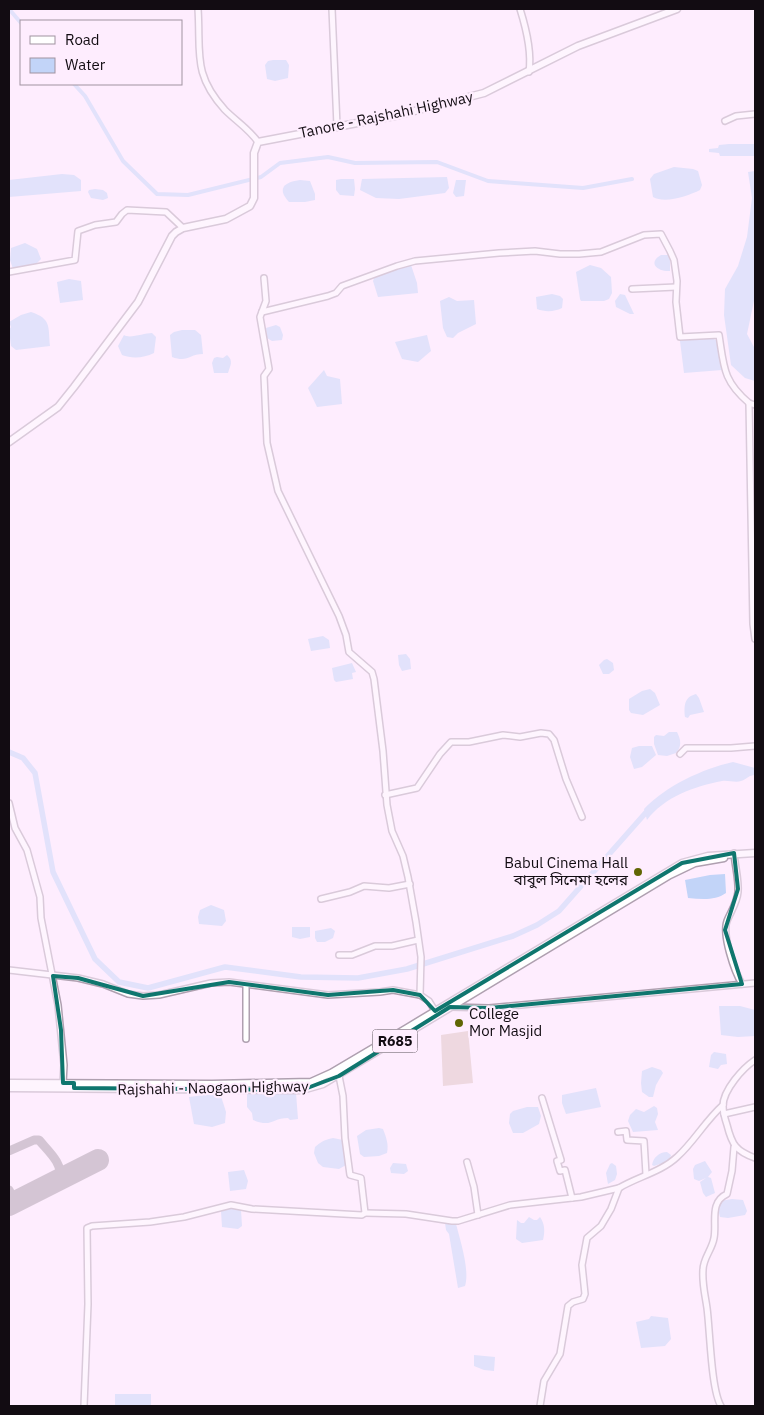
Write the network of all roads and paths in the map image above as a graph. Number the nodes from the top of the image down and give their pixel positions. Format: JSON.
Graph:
{"nodes":[{"id":1,"x":198,"y":9,"type":"edge"},
{"id":2,"x":332,"y":9,"type":"edge"},
{"id":3,"x":520,"y":9,"type":"edge"},
{"id":4,"x":677,"y":9,"type":"edge"},
{"id":5,"x":529,"y":72,"type":"junction"},
{"id":6,"x":755,"y":114,"type":"edge"},
{"id":7,"x":725,"y":121,"type":"dead end"},
{"id":8,"x":337,"y":126,"type":"junction"},
{"id":9,"x":258,"y":142,"type":"junction"},
{"id":10,"x":183,"y":228,"type":"junction"},
{"id":11,"x":9,"y":272,"type":"edge"},
{"id":12,"x":264,"y":278,"type":"dead end"},
{"id":13,"x":676,"y":287,"type":"junction"},
{"id":14,"x":632,"y":289,"type":"dead end"},
{"id":15,"x":262,"y":312,"type":"junction"},
{"id":16,"x":749,"y":403,"type":"junction"},
{"id":17,"x":755,"y":405,"type":"edge"},
{"id":18,"x":9,"y":442,"type":"edge"},
{"id":19,"x":755,"y":639,"type":"edge"},
{"id":20,"x":755,"y":746,"type":"edge"},
{"id":21,"x":680,"y":754,"type":"dead end"},
{"id":22,"x":385,"y":796,"type":"junction"},
{"id":23,"x":9,"y":803,"type":"edge"},
{"id":24,"x":582,"y":817,"type":"dead end"},
{"id":25,"x":755,"y":853,"type":"edge"},
{"id":26,"x":734,"y":855,"type":"junction"},
{"id":27,"x":410,"y":884,"type":"junction"},
{"id":28,"x":321,"y":899,"type":"dead end"},
{"id":29,"x":418,"y":940,"type":"junction"},
{"id":30,"x":339,"y":954,"type":"dead end"},
{"id":31,"x":9,"y":970,"type":"edge"},
{"id":32,"x":53,"y":976,"type":"junction"},
{"id":33,"x":755,"y":983,"type":"edge"},
{"id":34,"x":742,"y":984,"type":"junction"},
{"id":35,"x":246,"y":985,"type":"junction"},
{"id":36,"x":479,"y":987,"type":"junction"},
{"id":37,"x":420,"y":995,"type":"junction"},
{"id":38,"x":450,"y":1007,"type":"junction"},
{"id":39,"x":436,"y":1011,"type":"junction"},
{"id":40,"x":246,"y":1039,"type":"dead end"},
{"id":41,"x":374,"y":1051,"type":"junction"},
{"id":42,"x":755,"y":1060,"type":"edge"},
{"id":43,"x":339,"y":1076,"type":"junction"},
{"id":44,"x":9,"y":1083,"type":"edge"},
{"id":45,"x":63,"y":1083,"type":"junction"},
{"id":46,"x":74,"y":1086,"type":"junction"},
{"id":47,"x":9,"y":1088,"type":"edge"},
{"id":48,"x":542,"y":1098,"type":"dead end"},
{"id":49,"x":723,"y":1105,"type":"junction"},
{"id":50,"x":755,"y":1107,"type":"edge"},
{"id":51,"x":724,"y":1114,"type":"junction"},
{"id":52,"x":618,"y":1132,"type":"dead end"},
{"id":53,"x":734,"y":1147,"type":"junction"},
{"id":54,"x":755,"y":1158,"type":"edge"},
{"id":55,"x":467,"y":1162,"type":"dead end"},
{"id":56,"x":646,"y":1174,"type":"junction"},
{"id":57,"x":618,"y":1188,"type":"junction"},
{"id":58,"x":572,"y":1198,"type":"junction"},
{"id":59,"x":365,"y":1213,"type":"junction"},
{"id":60,"x":478,"y":1215,"type":"junction"},
{"id":61,"x":84,"y":1406,"type":"edge"},
{"id":62,"x":540,"y":1406,"type":"edge"},
{"id":63,"x":721,"y":1406,"type":"edge"}],
"edges":[{"from":1,"to":9,"type":"street"},
{"from":2,"to":8,"type":"street"},
{"from":3,"to":5,"type":"street"},
{"from":4,"to":5,"type":"main road","name":"Tanore - Rajshahi Highway"},
{"from":5,"to":8,"type":"main road","name":"Tanore - Rajshahi Highway"},
{"from":6,"to":7,"type":"street"},
{"from":8,"to":9,"type":"main road","name":"Tanore - Rajshahi Highway"},
{"from":9,"to":10,"type":"main road"},
{"from":10,"to":11,"type":"street"},
{"from":10,"to":18,"type":"main road"},
{"from":12,"to":15,"type":"street"},
{"from":13,"to":14,"type":"street"},
{"from":13,"to":15,"type":"street"},
{"from":13,"to":16,"type":"street"},
{"from":15,"to":22,"type":"street"},
{"from":16,"to":17,"type":"street"},
{"from":16,"to":19,"type":"street"},
{"from":20,"to":21,"type":"street"},
{"from":22,"to":24,"type":"street"},
{"from":22,"to":27,"type":"street"},
{"from":23,"to":32,"type":"street"},
{"from":25,"to":26,"type":"main road","name":"Rajshahi - Naogaon Highway","number":"R685"},
{"from":26,"to":34,"type":"street"},
{"from":26,"to":36,"type":"main road","name":"Rajshahi - Naogaon Highway","number":"R685"},
{"from":27,"to":28,"type":"street"},
{"from":27,"to":29,"type":"street"},
{"from":29,"to":30,"type":"street"},
{"from":29,"to":37,"type":"street"},
{"from":31,"to":32,"type":"street"},
{"from":32,"to":35,"type":"street"},
{"from":32,"to":45,"type":"street"},
{"from":33,"to":34,"type":"street"},
{"from":34,"to":38,"type":"street"},
{"from":35,"to":37,"type":"street"},
{"from":35,"to":40,"type":"street"},
{"from":36,"to":38,"type":"main road","name":"Rajshahi - Naogaon Highway","number":"R685"},
{"from":36,"to":39,"type":"main road","name":"Rajshahi - Naogaon Highway","number":"R685"},
{"from":37,"to":39,"type":"street"},
{"from":38,"to":41,"type":"main road","name":"Rajshahi - Naogaon Highway","number":"R685"},
{"from":39,"to":41,"type":"main road","name":"Rajshahi - Naogaon Highway","number":"R685"},
{"from":41,"to":43,"type":"main road","name":"Rajshahi - Naogaon Highway","number":"R685"},
{"from":41,"to":46,"type":"main road","name":"Rajshahi - Naogaon Highway","number":"R685"},
{"from":42,"to":49,"type":"street"},
{"from":43,"to":46,"type":"main road","name":"Rajshahi - Naogaon Highway","number":"R685"},
{"from":43,"to":59,"type":"street"},
{"from":44,"to":45,"type":"main road","name":"Rajshahi - Naogaon Highway","number":"R685"},
{"from":45,"to":46,"type":"main road","name":"Rajshahi - Naogaon Highway","number":"R685"},
{"from":46,"to":47,"type":"main road","name":"Rajshahi - Naogaon Highway","number":"R685"},
{"from":48,"to":58,"type":"street"},
{"from":49,"to":51,"type":"street"},
{"from":49,"to":56,"type":"street"},
{"from":50,"to":51,"type":"street"},
{"from":51,"to":53,"type":"street"},
{"from":52,"to":56,"type":"street"},
{"from":53,"to":54,"type":"street"},
{"from":53,"to":63,"type":"street"},
{"from":55,"to":60,"type":"street"},
{"from":56,"to":57,"type":"street"},
{"from":57,"to":58,"type":"street"},
{"from":57,"to":62,"type":"street"},
{"from":58,"to":60,"type":"street"},
{"from":59,"to":60,"type":"street"},
{"from":59,"to":61,"type":"street"}]}
